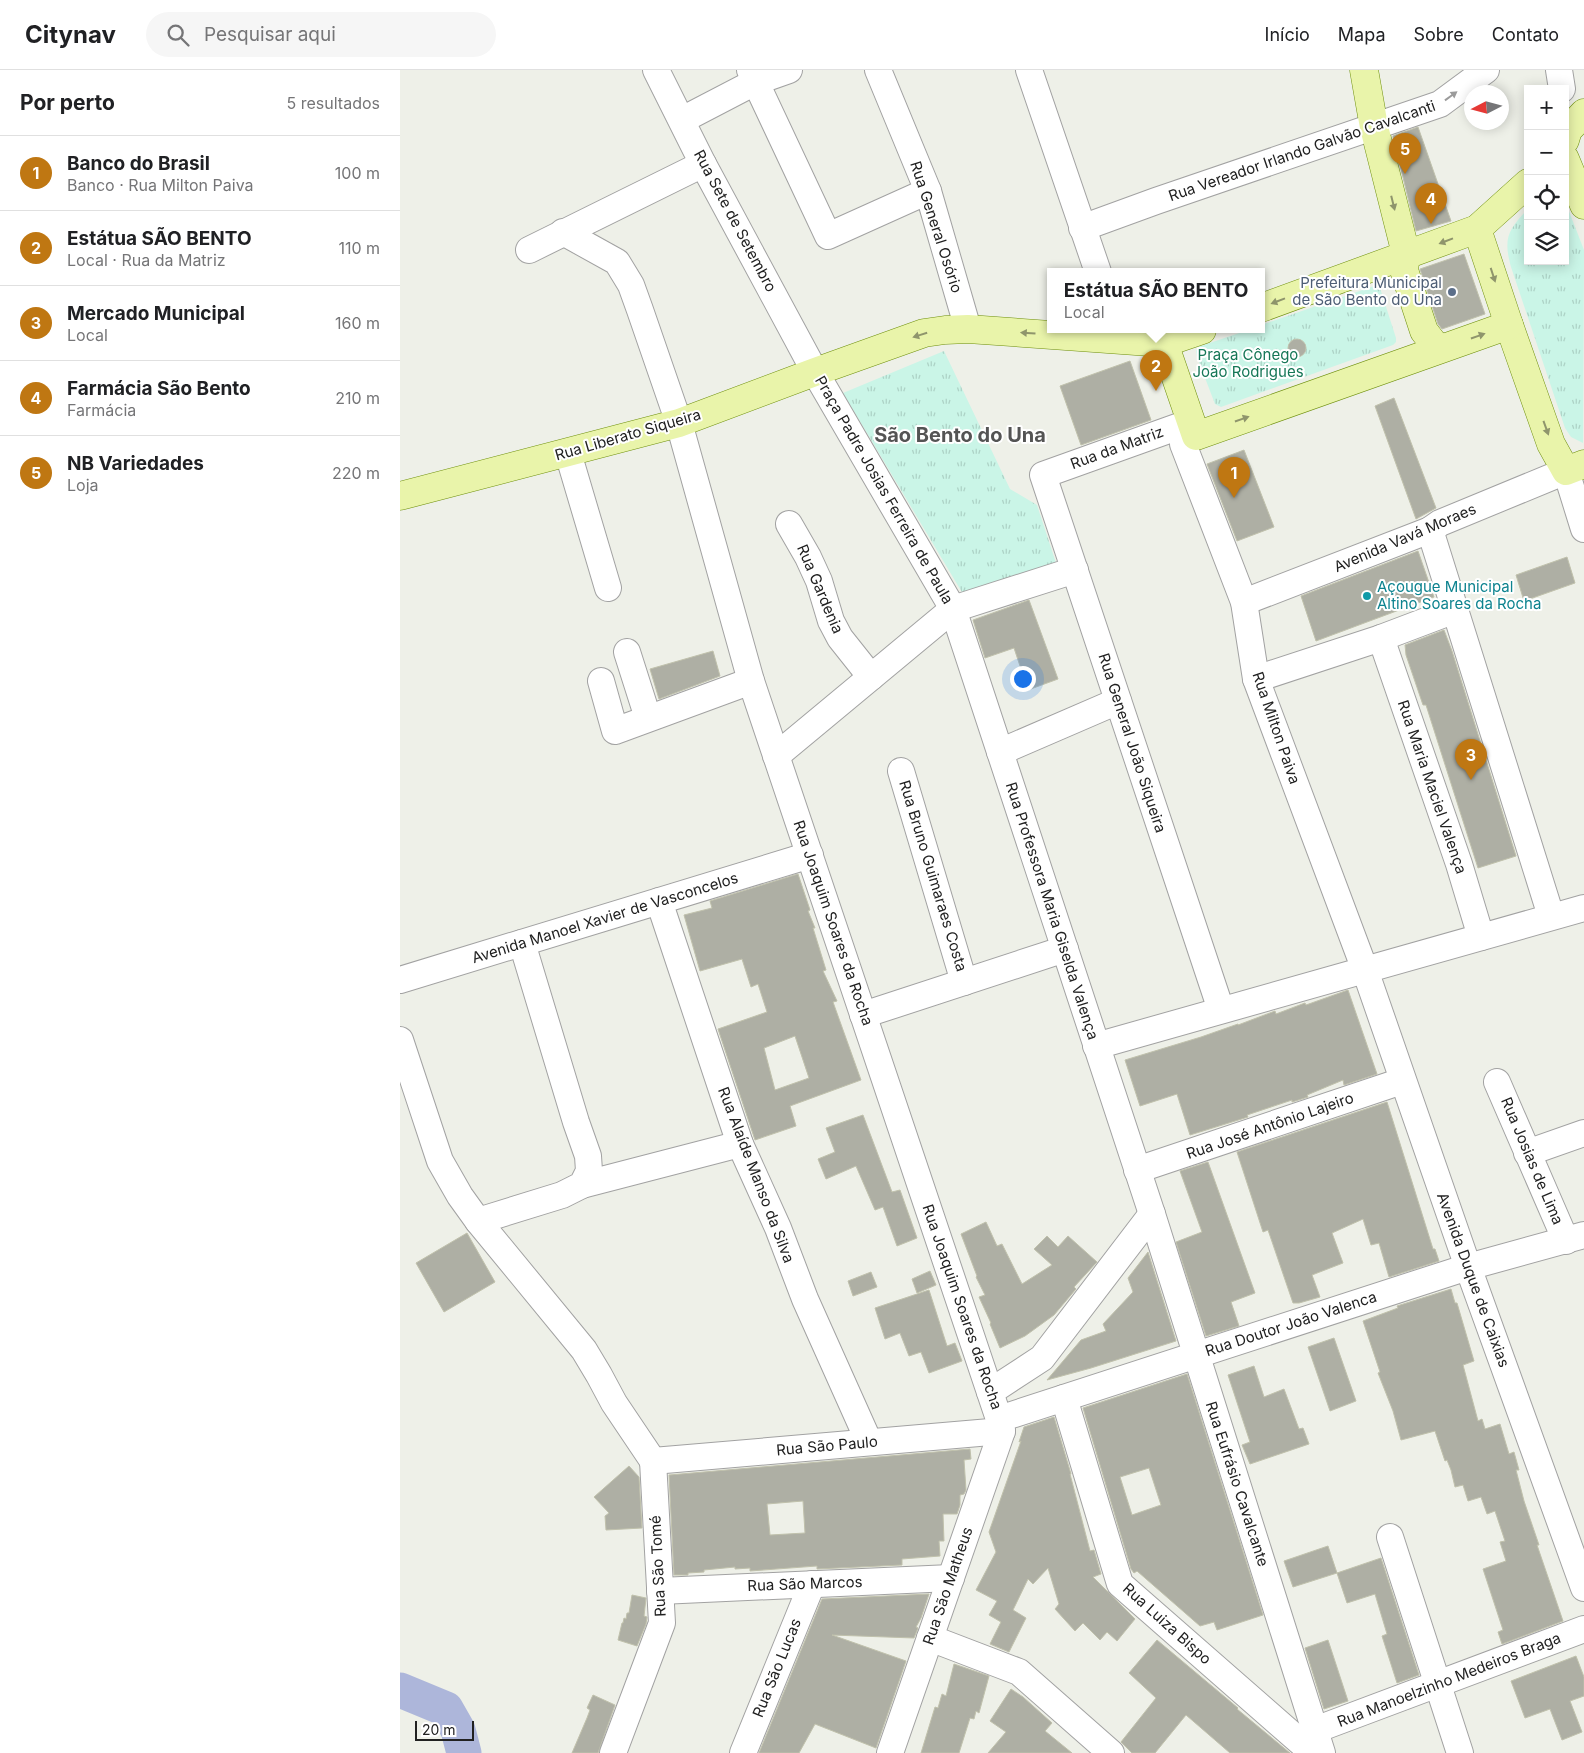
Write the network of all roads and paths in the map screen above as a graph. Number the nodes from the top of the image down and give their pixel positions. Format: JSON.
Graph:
{"nodes":[{"id":1,"x":656,"y":70,"type":"edge"},
{"id":2,"x":789,"y":70,"type":"edge"},
{"id":3,"x":878,"y":70,"type":"edge"},
{"id":4,"x":1029,"y":70,"type":"edge"},
{"id":5,"x":1364,"y":70,"type":"edge"},
{"id":6,"x":1559,"y":70,"type":"edge"},
{"id":7,"x":1484,"y":71,"type":"edge"},
{"id":8,"x":752,"y":76,"type":"edge"},
{"id":9,"x":1561,"y":85,"type":"edge"},
{"id":10,"x":682,"y":120,"type":"junction"},
{"id":11,"x":1374,"y":127,"type":"junction"},
{"id":12,"x":703,"y":164,"type":"junction"},
{"id":13,"x":1569,"y":169,"type":"edge"},
{"id":14,"x":1524,"y":187,"type":"edge"},
{"id":15,"x":928,"y":191,"type":"junction"},
{"id":16,"x":1584,"y":205,"type":"edge"},
{"id":17,"x":1082,"y":228,"type":"junction"},
{"id":18,"x":1477,"y":228,"type":"junction"},
{"id":19,"x":563,"y":232,"type":"junction"},
{"id":20,"x":529,"y":250,"type":"dead end"},
{"id":21,"x":1406,"y":254,"type":"junction"},
{"id":22,"x":1376,"y":264,"type":"junction"},
{"id":23,"x":1097,"y":268,"type":"edge"},
{"id":24,"x":1265,"y":306,"type":"edge"},
{"id":25,"x":1509,"y":325,"type":"junction"},
{"id":26,"x":968,"y":329,"type":"junction"},
{"id":27,"x":1047,"y":332,"type":"edge"},
{"id":28,"x":1067,"y":333,"type":"edge"},
{"id":29,"x":1193,"y":333,"type":"edge"},
{"id":30,"x":1117,"y":335,"type":"edge"},
{"id":31,"x":1164,"y":343,"type":"junction"},
{"id":32,"x":1442,"y":348,"type":"junction"},
{"id":33,"x":1408,"y":360,"type":"junction"},
{"id":34,"x":815,"y":372,"type":"junction"},
{"id":35,"x":679,"y":423,"type":"junction"},
{"id":36,"x":1193,"y":429,"type":"junction"},
{"id":37,"x":568,"y":453,"type":"junction"},
{"id":38,"x":1575,"y":468,"type":"edge"},
{"id":39,"x":1043,"y":475,"type":"joint"},
{"id":40,"x":400,"y":496,"type":"edge"},
{"id":41,"x":789,"y":524,"type":"dead end"},
{"id":42,"x":1584,"y":529,"type":"edge"},
{"id":43,"x":1430,"y":530,"type":"junction"},
{"id":44,"x":1075,"y":570,"type":"junction"},
{"id":45,"x":608,"y":588,"type":"dead end"},
{"id":46,"x":1244,"y":602,"type":"junction"},
{"id":47,"x":953,"y":609,"type":"junction"},
{"id":48,"x":1455,"y":610,"type":"junction"},
{"id":49,"x":1381,"y":638,"type":"junction"},
{"id":50,"x":627,"y":652,"type":"dead end"},
{"id":51,"x":871,"y":677,"type":"junction"},
{"id":52,"x":1256,"y":679,"type":"junction"},
{"id":53,"x":601,"y":681,"type":"dead end"},
{"id":54,"x":751,"y":681,"type":"junction"},
{"id":55,"x":1118,"y":701,"type":"junction"},
{"id":56,"x":648,"y":718,"type":"junction"},
{"id":57,"x":1000,"y":752,"type":"junction"},
{"id":58,"x":776,"y":756,"type":"junction"},
{"id":59,"x":902,"y":771,"type":"dead end"},
{"id":60,"x":810,"y":855,"type":"junction"},
{"id":61,"x":659,"y":901,"type":"junction"},
{"id":62,"x":1584,"y":908,"type":"edge"},
{"id":63,"x":1551,"y":916,"type":"junction"},
{"id":64,"x":1481,"y":936,"type":"junction"},
{"id":65,"x":522,"y":943,"type":"junction"},
{"id":66,"x":1065,"y":949,"type":"junction"},
{"id":67,"x":1364,"y":970,"type":"junction"},
{"id":68,"x":400,"y":980,"type":"edge"},
{"id":69,"x":964,"y":982,"type":"junction"},
{"id":70,"x":1221,"y":1010,"type":"junction"},
{"id":71,"x":863,"y":1015,"type":"junction"},
{"id":72,"x":400,"y":1040,"type":"edge"},
{"id":73,"x":1096,"y":1046,"type":"junction"},
{"id":74,"x":1402,"y":1081,"type":"junction"},
{"id":75,"x":1497,"y":1082,"type":"dead end"},
{"id":76,"x":1584,"y":1133,"type":"edge"},
{"id":77,"x":740,"y":1144,"type":"junction"},
{"id":78,"x":1527,"y":1153,"type":"junction"},
{"id":79,"x":1137,"y":1170,"type":"junction"},
{"id":80,"x":582,"y":1185,"type":"junction"},
{"id":81,"x":1152,"y":1214,"type":"junction"},
{"id":82,"x":478,"y":1221,"type":"junction"},
{"id":83,"x":1575,"y":1238,"type":"edge"},
{"id":84,"x":1468,"y":1267,"type":"junction"},
{"id":85,"x":1196,"y":1355,"type":"junction"},
{"id":86,"x":990,"y":1392,"type":"junction"},
{"id":87,"x":1064,"y":1398,"type":"junction"},
{"id":88,"x":1000,"y":1425,"type":"junction"},
{"id":89,"x":869,"y":1442,"type":"junction"},
{"id":90,"x":653,"y":1460,"type":"junction"},
{"id":91,"x":1390,"y":1537,"type":"dead end"},
{"id":92,"x":951,"y":1578,"type":"junction"},
{"id":93,"x":812,"y":1584,"type":"junction"},
{"id":94,"x":1584,"y":1588,"type":"edge"},
{"id":95,"x":660,"y":1590,"type":"junction"},
{"id":96,"x":1584,"y":1629,"type":"edge"},
{"id":97,"x":930,"y":1638,"type":"junction"},
{"id":98,"x":1438,"y":1684,"type":"junction"},
{"id":99,"x":1316,"y":1745,"type":"edge"},
{"id":100,"x":613,"y":1753,"type":"edge"},
{"id":101,"x":743,"y":1753,"type":"edge"},
{"id":102,"x":890,"y":1753,"type":"edge"},
{"id":103,"x":1111,"y":1753,"type":"edge"},
{"id":104,"x":1460,"y":1753,"type":"edge"}],
"edges":[{"from":1,"to":10,"type":"street","name":"Rua Sete de Setembro"},
{"from":2,"to":8,"type":"street"},
{"from":3,"to":15,"type":"street","name":"Rua General Osório"},
{"from":4,"to":17,"type":"street"},
{"from":5,"to":11,"type":"main road"},
{"from":6,"to":9,"type":"street"},
{"from":11,"to":7,"type":"street","name":"Rua Vereador Irlando Galvão Cavalcanti","one_way":true},
{"from":8,"to":10,"type":"street"},
{"from":8,"to":15,"type":"street"},
{"from":10,"to":12,"type":"street","name":"Rua Sete de Setembro"},
{"from":11,"to":17,"type":"street","name":"Rua Vereador Irlando Galvão Cavalcanti"},
{"from":11,"to":21,"type":"main road","one_way":true},
{"from":12,"to":19,"type":"street"},
{"from":12,"to":34,"type":"street","name":"Rua Sete de Setembro"},
{"from":13,"to":16,"type":"main road"},
{"from":14,"to":18,"type":"main road"},
{"from":15,"to":26,"type":"street","name":"Rua General Osório"},
{"from":17,"to":23,"type":"street"},
{"from":18,"to":21,"type":"main road","one_way":true},
{"from":18,"to":25,"type":"main road","one_way":true},
{"from":19,"to":20,"type":"street"},
{"from":19,"to":35,"type":"street","name":"Rua Joaquim Soares da Rocha"},
{"from":21,"to":22,"type":"main road"},
{"from":21,"to":32,"type":"main road"},
{"from":22,"to":24,"type":"main road","one_way":true},
{"from":22,"to":33,"type":"main road"},
{"from":32,"to":25,"type":"main road","one_way":true},
{"from":25,"to":38,"type":"main road","one_way":true},
{"from":27,"to":26,"type":"main road","name":"Praça Padre Josias Ferreira de Paula","one_way":true},
{"from":26,"to":34,"type":"main road","name":"Praça Padre Josias Ferreira de Paula","one_way":true},
{"from":30,"to":28,"type":"main road","name":"Praça Padre Josias Ferreira de Paula","one_way":true},
{"from":29,"to":31,"type":"main road"},
{"from":30,"to":31,"type":"main road","name":"Praça Padre Josias Ferreira de Paula"},
{"from":31,"to":36,"type":"main road"},
{"from":32,"to":33,"type":"main road"},
{"from":36,"to":33,"type":"main road","one_way":true},
{"from":34,"to":35,"type":"main road","name":"Rua Liberato Siqueira"},
{"from":34,"to":47,"type":"street","name":"Praça Padre Josias Ferreira de Paula"},
{"from":35,"to":37,"type":"main road","name":"Rua Liberato Siqueira"},
{"from":35,"to":54,"type":"street","name":"Rua Joaquim Soares da Rocha"},
{"from":36,"to":39,"type":"street","name":"Rua da Matriz"},
{"from":36,"to":46,"type":"street","name":"Rua Milton Paiva"},
{"from":37,"to":40,"type":"main road","name":"Rua Liberato Siqueira"},
{"from":37,"to":45,"type":"street"},
{"from":38,"to":42,"type":"street"},
{"from":38,"to":43,"type":"street","name":"Avenida Vavá Moraes"},
{"from":39,"to":44,"type":"street","name":"Rua General João Siqueira"},
{"from":41,"to":51,"type":"street","name":"Rua Gardenia"},
{"from":43,"to":46,"type":"street","name":"Avenida Vavá Moraes"},
{"from":43,"to":48,"type":"street"},
{"from":44,"to":47,"type":"street","name":"Praça Padre Josias Ferreira de Paula"},
{"from":44,"to":55,"type":"street","name":"Rua General João Siqueira"},
{"from":46,"to":52,"type":"street","name":"Rua Milton Paiva"},
{"from":47,"to":51,"type":"street"},
{"from":47,"to":57,"type":"street","name":"Rua Professora Maria Giselda Valença"},
{"from":48,"to":49,"type":"street"},
{"from":48,"to":63,"type":"street"},
{"from":49,"to":52,"type":"street"},
{"from":49,"to":64,"type":"street","name":"Rua Maria Maciel Valença"},
{"from":50,"to":56,"type":"street"},
{"from":51,"to":58,"type":"street"},
{"from":52,"to":67,"type":"street","name":"Rua Milton Paiva"},
{"from":53,"to":56,"type":"street"},
{"from":54,"to":56,"type":"street"},
{"from":54,"to":58,"type":"street","name":"Rua Joaquim Soares da Rocha"},
{"from":55,"to":57,"type":"street"},
{"from":55,"to":70,"type":"street","name":"Rua General João Siqueira"},
{"from":57,"to":66,"type":"street","name":"Rua Professora Maria Giselda Valença"},
{"from":58,"to":60,"type":"street","name":"Rua Joaquim Soares da Rocha"},
{"from":59,"to":69,"type":"street","name":"Rua Bruno Guimaraes Costa"},
{"from":60,"to":61,"type":"street","name":"Avenida Manoel Xavier de Vasconcelos"},
{"from":60,"to":71,"type":"street","name":"Rua Joaquim Soares da Rocha"},
{"from":61,"to":65,"type":"street","name":"Avenida Manoel Xavier de Vasconcelos"},
{"from":61,"to":77,"type":"street","name":"Rua Alaíde Manso da Silva"},
{"from":62,"to":63,"type":"street"},
{"from":63,"to":64,"type":"street"},
{"from":64,"to":67,"type":"street"},
{"from":65,"to":68,"type":"street","name":"Avenida Manoel Xavier de Vasconcelos"},
{"from":65,"to":80,"type":"street"},
{"from":66,"to":69,"type":"street"},
{"from":66,"to":73,"type":"street","name":"Rua Professora Maria Giselda Valença"},
{"from":67,"to":70,"type":"street"},
{"from":67,"to":74,"type":"street","name":"Avenida Duque de Caixias"},
{"from":69,"to":71,"type":"street"},
{"from":70,"to":73,"type":"street"},
{"from":71,"to":86,"type":"street","name":"Rua Joaquim Soares da Rocha"},
{"from":72,"to":82,"type":"street"},
{"from":73,"to":79,"type":"street","name":"Rua Professora Maria Giselda Valença"},
{"from":74,"to":79,"type":"street","name":"Rua José Antônio Lajeiro"},
{"from":74,"to":84,"type":"street","name":"Avenida Duque de Caixias"},
{"from":75,"to":78,"type":"street","name":"Rua Josias de Lima"},
{"from":76,"to":78,"type":"street"},
{"from":77,"to":80,"type":"street"},
{"from":77,"to":89,"type":"street","name":"Rua Alaíde Manso da Silva"},
{"from":78,"to":83,"type":"street","name":"Rua Josias de Lima"},
{"from":79,"to":81,"type":"street","name":"Rua Professora Maria Giselda Valença"},
{"from":80,"to":82,"type":"street"},
{"from":81,"to":85,"type":"street","name":"Rua Eufrásio Cavalcante"},
{"from":81,"to":86,"type":"street"},
{"from":82,"to":90,"type":"street"},
{"from":83,"to":84,"type":"street","name":"Rua Doutor João Valenca"},
{"from":84,"to":85,"type":"street","name":"Rua Doutor João Valenca"},
{"from":84,"to":94,"type":"street","name":"Avenida Duque de Caixias"},
{"from":85,"to":87,"type":"street","name":"Rua Doutor João Valenca"},
{"from":85,"to":99,"type":"street","name":"Rua Eufrásio Cavalcante"},
{"from":86,"to":88,"type":"street","name":"Rua Joaquim Soares da Rocha"},
{"from":87,"to":88,"type":"street","name":"Rua Doutor João Valenca"},
{"from":87,"to":99,"type":"street","name":"Rua Luiza Bispo"},
{"from":88,"to":89,"type":"street","name":"Rua São Paulo"},
{"from":88,"to":92,"type":"street","name":"Rua São Matheus"},
{"from":89,"to":90,"type":"street","name":"Rua São Paulo"},
{"from":90,"to":95,"type":"street","name":"Rua São Tomé"},
{"from":91,"to":98,"type":"street"},
{"from":92,"to":93,"type":"street","name":"Rua São Marcos"},
{"from":92,"to":97,"type":"street","name":"Rua São Matheus"},
{"from":93,"to":95,"type":"street","name":"Rua São Marcos"},
{"from":93,"to":101,"type":"street","name":"Rua São Lucas"},
{"from":95,"to":100,"type":"street","name":"Rua São Tomé"},
{"from":96,"to":98,"type":"street","name":"Rua Manoelzinho Medeiros Braga"},
{"from":97,"to":102,"type":"street","name":"Rua São Matheus"},
{"from":97,"to":103,"type":"street"},
{"from":98,"to":99,"type":"street","name":"Rua Manoelzinho Medeiros Braga"},
{"from":98,"to":104,"type":"street"}]}
